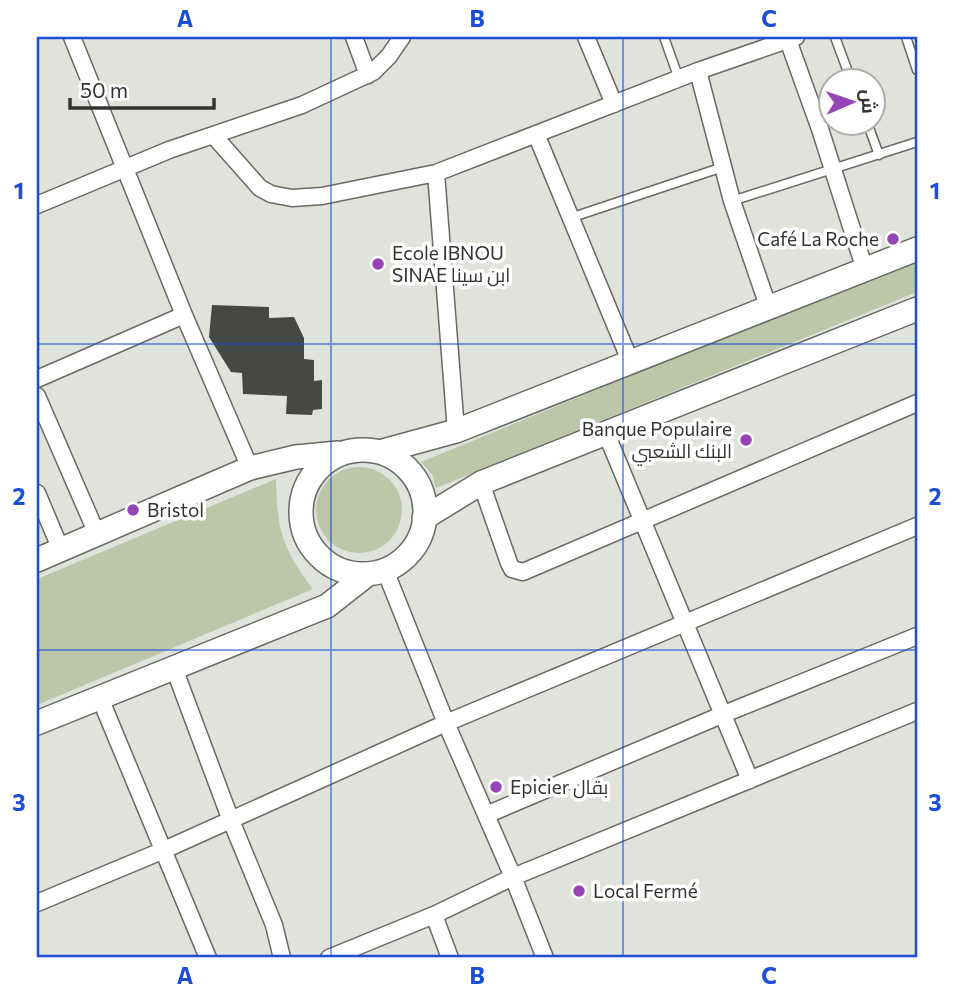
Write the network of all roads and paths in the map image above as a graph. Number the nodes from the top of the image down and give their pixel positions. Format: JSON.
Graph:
{"nodes":[{"id":1,"x":72,"y":37,"type":"edge"},
{"id":2,"x":354,"y":37,"type":"edge"},
{"id":3,"x":402,"y":37,"type":"edge"},
{"id":4,"x":586,"y":37,"type":"edge"},
{"id":5,"x":664,"y":37,"type":"edge"},
{"id":6,"x":835,"y":37,"type":"edge"},
{"id":7,"x":906,"y":37,"type":"edge"},
{"id":8,"x":792,"y":38,"type":"edge"},
{"id":9,"x":846,"y":66,"type":"edge"},
{"id":10,"x":917,"y":69,"type":"edge"},
{"id":11,"x":698,"y":71,"type":"junction"},
{"id":12,"x":368,"y":75,"type":"junction"},
{"id":13,"x":679,"y":79,"type":"junction"},
{"id":14,"x":614,"y":104,"type":"junction"},
{"id":15,"x":536,"y":135,"type":"junction"},
{"id":16,"x":214,"y":136,"type":"junction"},
{"id":17,"x":872,"y":136,"type":"edge"},
{"id":18,"x":917,"y":142,"type":"edge"},
{"id":19,"x":879,"y":155,"type":"junction"},
{"id":20,"x":723,"y":167,"type":"junction"},
{"id":21,"x":125,"y":168,"type":"junction"},
{"id":22,"x":833,"y":170,"type":"junction"},
{"id":23,"x":436,"y":173,"type":"junction"},
{"id":24,"x":733,"y":201,"type":"junction"},
{"id":25,"x":37,"y":205,"type":"edge"},
{"id":26,"x":570,"y":218,"type":"junction"},
{"id":27,"x":917,"y":248,"type":"edge"},
{"id":28,"x":865,"y":270,"type":"junction"},
{"id":29,"x":769,"y":309,"type":"junction"},
{"id":30,"x":917,"y":309,"type":"edge"},
{"id":31,"x":184,"y":315,"type":"junction"},
{"id":32,"x":631,"y":363,"type":"junction"},
{"id":33,"x":37,"y":379,"type":"edge"},
{"id":34,"x":37,"y":396,"type":"edge"},
{"id":35,"x":917,"y":403,"type":"edge"},
{"id":36,"x":456,"y":431,"type":"junction"},
{"id":37,"x":606,"y":433,"type":"junction"},
{"id":38,"x":379,"y":452,"type":"junction"},
{"id":39,"x":345,"y":453,"type":"junction"},
{"id":40,"x":250,"y":468,"type":"junction"},
{"id":41,"x":481,"y":483,"type":"junction"},
{"id":42,"x":37,"y":493,"type":"edge"},
{"id":43,"x":424,"y":518,"type":"junction"},
{"id":44,"x":642,"y":523,"type":"junction"},
{"id":45,"x":917,"y":526,"type":"edge"},
{"id":46,"x":97,"y":534,"type":"junction"},
{"id":47,"x":61,"y":550,"type":"junction"},
{"id":48,"x":37,"y":560,"type":"edge"},
{"id":49,"x":376,"y":572,"type":"junction"},
{"id":50,"x":685,"y":625,"type":"junction"},
{"id":51,"x":917,"y":636,"type":"edge"},
{"id":52,"x":174,"y":668,"type":"junction"},
{"id":53,"x":100,"y":698,"type":"junction"},
{"id":54,"x":917,"y":711,"type":"edge"},
{"id":55,"x":724,"y":714,"type":"junction"},
{"id":56,"x":37,"y":723,"type":"edge"},
{"id":57,"x":446,"y":723,"type":"junction"},
{"id":58,"x":750,"y":780,"type":"junction"},
{"id":59,"x":486,"y":815,"type":"junction"},
{"id":60,"x":230,"y":818,"type":"junction"},
{"id":61,"x":164,"y":849,"type":"junction"},
{"id":62,"x":513,"y":877,"type":"junction"},
{"id":63,"x":37,"y":903,"type":"edge"},
{"id":64,"x":434,"y":915,"type":"junction"},
{"id":65,"x":208,"y":958,"type":"edge"},
{"id":66,"x":282,"y":958,"type":"edge"},
{"id":67,"x":329,"y":958,"type":"edge"},
{"id":68,"x":450,"y":958,"type":"edge"},
{"id":69,"x":545,"y":958,"type":"edge"}],
"edges":[{"from":1,"to":21,"type":"street"},
{"from":2,"to":12,"type":"street"},
{"from":3,"to":12,"type":"street"},
{"from":4,"to":14,"type":"street"},
{"from":5,"to":13,"type":"lane"},
{"from":6,"to":9,"type":"lane"},
{"from":7,"to":10,"type":"lane"},
{"from":8,"to":11,"type":"street"},
{"from":8,"to":22,"type":"street"},
{"from":11,"to":13,"type":"street"},
{"from":11,"to":20,"type":"street"},
{"from":12,"to":16,"type":"street"},
{"from":13,"to":14,"type":"street"},
{"from":14,"to":15,"type":"street"},
{"from":15,"to":23,"type":"street"},
{"from":15,"to":26,"type":"street"},
{"from":16,"to":21,"type":"street"},
{"from":16,"to":23,"type":"street"},
{"from":17,"to":19,"type":"lane"},
{"from":18,"to":19,"type":"lane"},
{"from":19,"to":22,"type":"lane"},
{"from":20,"to":24,"type":"street"},
{"from":20,"to":26,"type":"lane"},
{"from":21,"to":25,"type":"street"},
{"from":21,"to":31,"type":"street"},
{"from":22,"to":24,"type":"lane"},
{"from":22,"to":28,"type":"street"},
{"from":23,"to":36,"type":"street"},
{"from":24,"to":29,"type":"street"},
{"from":26,"to":32,"type":"street"},
{"from":27,"to":28,"type":"street"},
{"from":28,"to":29,"type":"street"},
{"from":29,"to":32,"type":"street"},
{"from":30,"to":37,"type":"street"},
{"from":31,"to":33,"type":"street"},
{"from":31,"to":40,"type":"street"},
{"from":32,"to":36,"type":"street"},
{"from":34,"to":46,"type":"street"},
{"from":35,"to":44,"type":"street"},
{"from":36,"to":38,"type":"street"},
{"from":37,"to":41,"type":"street"},
{"from":37,"to":44,"type":"street"},
{"from":38,"to":39,"type":"street"},
{"from":38,"to":43,"type":"street"},
{"from":39,"to":40,"type":"street"},
{"from":39,"to":49,"type":"street"},
{"from":40,"to":46,"type":"street"},
{"from":41,"to":43,"type":"street"},
{"from":41,"to":44,"type":"street"},
{"from":42,"to":47,"type":"street"},
{"from":43,"to":49,"type":"street"},
{"from":44,"to":50,"type":"street"},
{"from":45,"to":50,"type":"street"},
{"from":46,"to":47,"type":"street"},
{"from":47,"to":48,"type":"street"},
{"from":49,"to":52,"type":"street"},
{"from":49,"to":57,"type":"street"},
{"from":50,"to":55,"type":"street"},
{"from":50,"to":57,"type":"street"},
{"from":51,"to":55,"type":"street"},
{"from":52,"to":53,"type":"street"},
{"from":52,"to":60,"type":"street"},
{"from":53,"to":56,"type":"street"},
{"from":53,"to":61,"type":"street"},
{"from":54,"to":58,"type":"street"},
{"from":55,"to":58,"type":"street"},
{"from":55,"to":59,"type":"street"},
{"from":57,"to":59,"type":"street"},
{"from":57,"to":60,"type":"street"},
{"from":58,"to":62,"type":"street"},
{"from":59,"to":62,"type":"street"},
{"from":60,"to":61,"type":"street"},
{"from":60,"to":66,"type":"street"},
{"from":61,"to":63,"type":"street"},
{"from":61,"to":65,"type":"street"},
{"from":62,"to":64,"type":"street"},
{"from":62,"to":69,"type":"street"},
{"from":64,"to":67,"type":"street"},
{"from":64,"to":68,"type":"street"}]}
